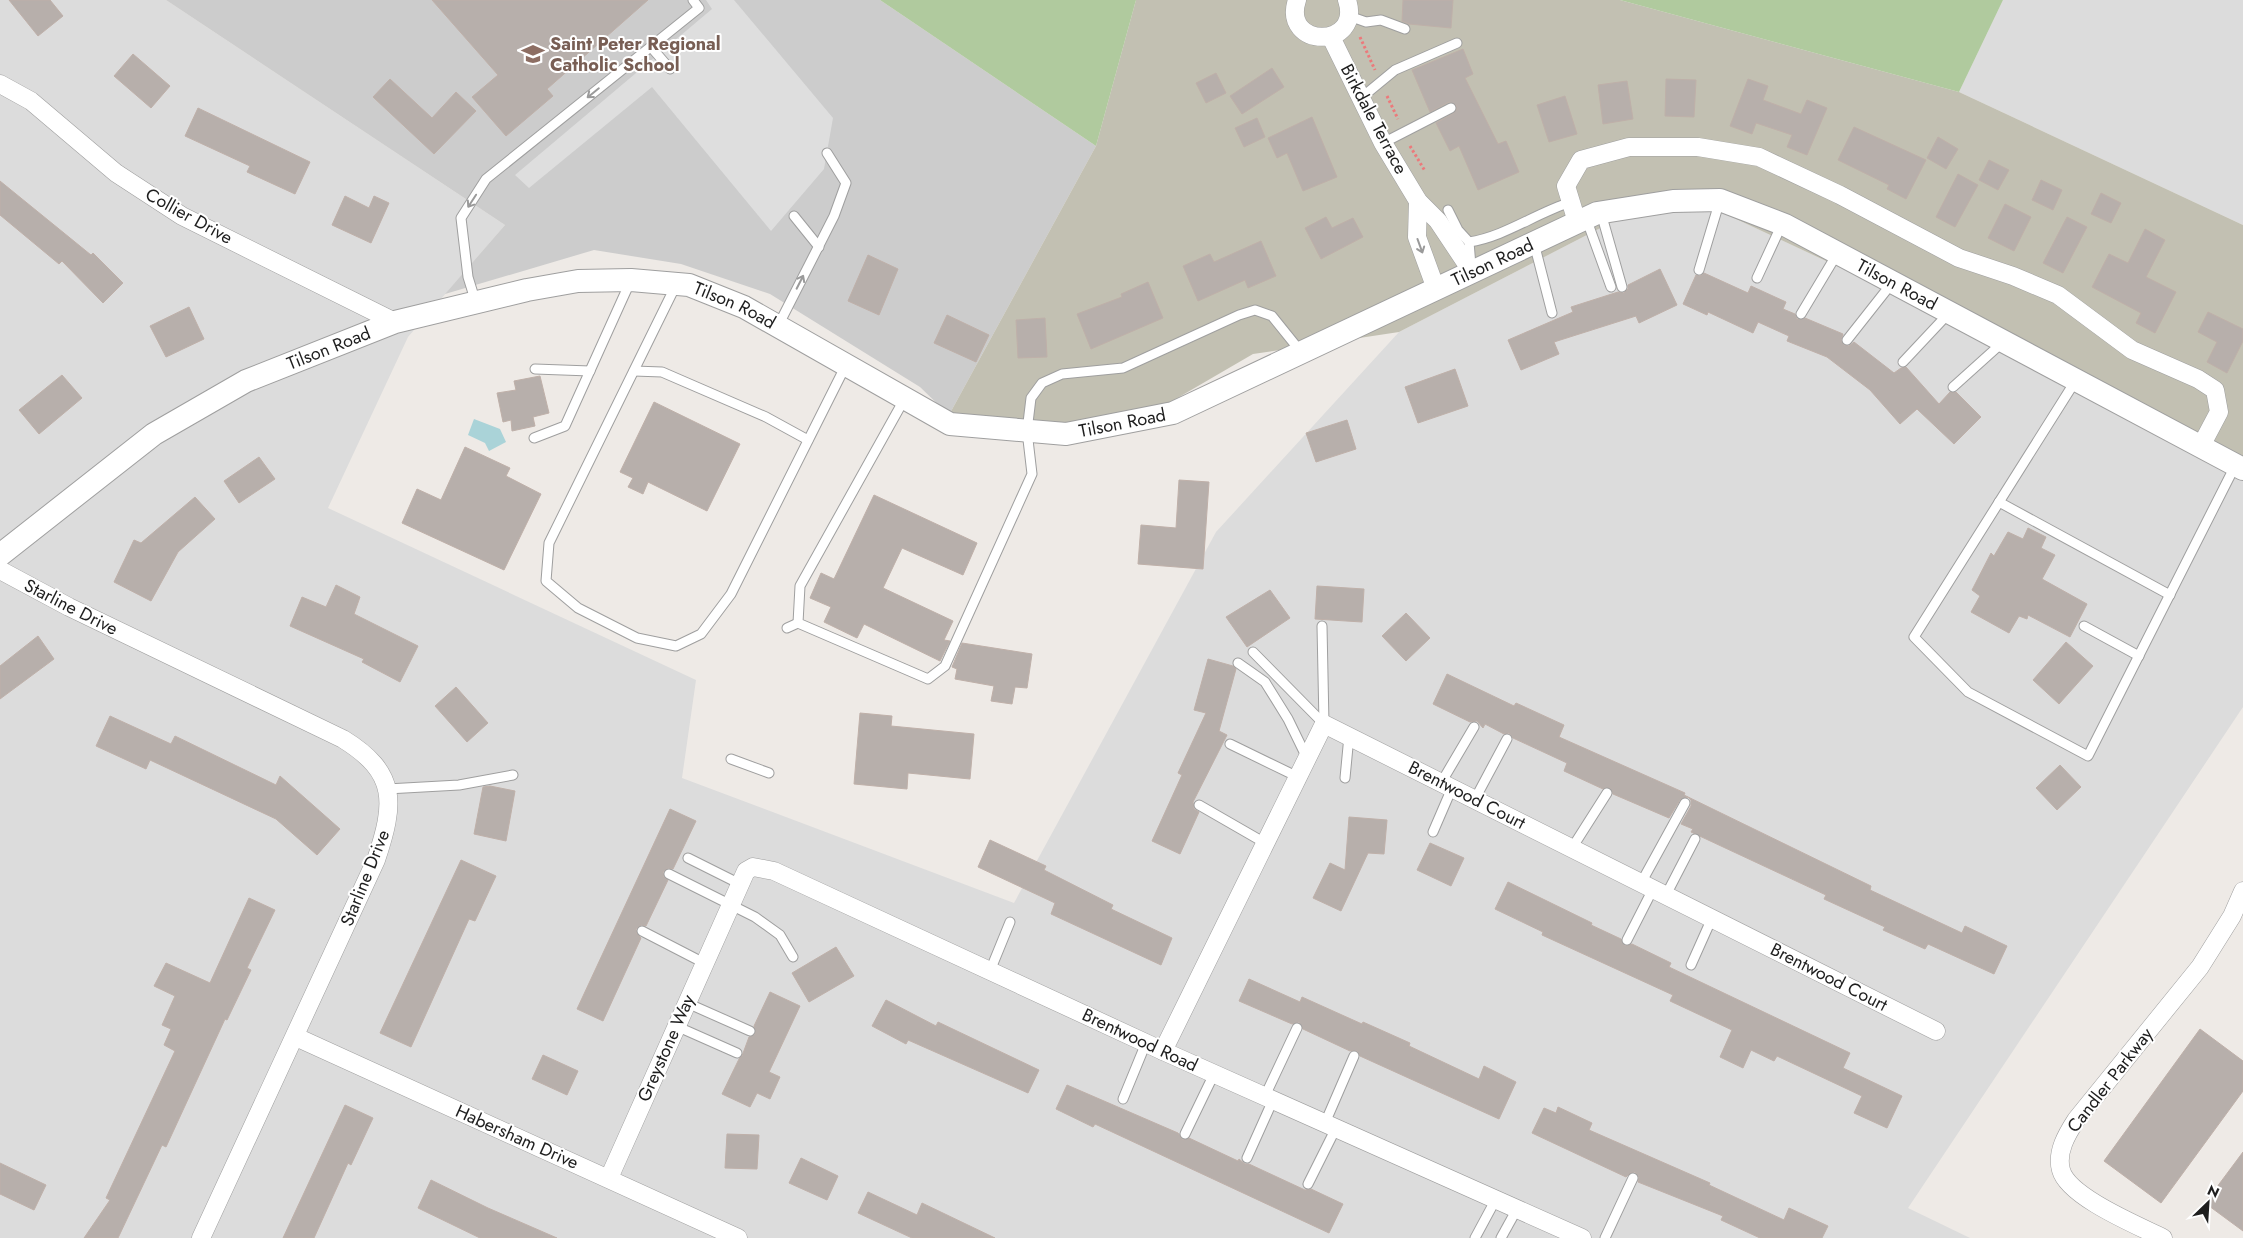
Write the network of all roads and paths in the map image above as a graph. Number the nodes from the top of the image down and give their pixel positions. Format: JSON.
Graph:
{"nodes":[{"id":1,"x":693,"y":0,"type":"edge"},
{"id":2,"x":1296,"y":0,"type":"edge"},
{"id":3,"x":1348,"y":8,"type":"edge"},
{"id":4,"x":1404,"y":29,"type":"dead end"},
{"id":5,"x":1331,"y":37,"type":"junction"},
{"id":6,"x":1457,"y":43,"type":"dead end"},
{"id":7,"x":651,"y":47,"type":"junction"},
{"id":8,"x":670,"y":69,"type":"dead end"},
{"id":9,"x":0,"y":84,"type":"edge"},
{"id":10,"x":1361,"y":98,"type":"junction"},
{"id":11,"x":1451,"y":108,"type":"dead end"},
{"id":12,"x":1383,"y":143,"type":"junction"},
{"id":13,"x":827,"y":153,"type":"dead end"},
{"id":14,"x":1418,"y":200,"type":"junction"},
{"id":15,"x":1720,"y":200,"type":"junction"},
{"id":16,"x":1448,"y":210,"type":"dead end"},
{"id":17,"x":1584,"y":214,"type":"junction"},
{"id":18,"x":794,"y":216,"type":"dead end"},
{"id":19,"x":1782,"y":224,"type":"junction"},
{"id":20,"x":1469,"y":242,"type":"junction"},
{"id":21,"x":1534,"y":243,"type":"junction"},
{"id":22,"x":818,"y":246,"type":"junction"},
{"id":23,"x":1838,"y":253,"type":"junction"},
{"id":24,"x":1699,"y":270,"type":"dead end"},
{"id":25,"x":1472,"y":272,"type":"junction"},
{"id":26,"x":1757,"y":278,"type":"dead end"},
{"id":27,"x":631,"y":280,"type":"junction"},
{"id":28,"x":1893,"y":282,"type":"junction"},
{"id":29,"x":677,"y":284,"type":"junction"},
{"id":30,"x":1611,"y":287,"type":"dead end"},
{"id":31,"x":1622,"y":287,"type":"dead end"},
{"id":32,"x":1436,"y":289,"type":"junction"},
{"id":33,"x":476,"y":303,"type":"junction"},
{"id":34,"x":1950,"y":312,"type":"junction"},
{"id":35,"x":1552,"y":313,"type":"dead end"},
{"id":36,"x":1801,"y":314,"type":"dead end"},
{"id":37,"x":395,"y":322,"type":"junction"},
{"id":38,"x":778,"y":326,"type":"junction"},
{"id":39,"x":1847,"y":340,"type":"dead end"},
{"id":40,"x":2004,"y":341,"type":"junction"},
{"id":41,"x":1301,"y":352,"type":"junction"},
{"id":42,"x":1903,"y":362,"type":"dead end"},
{"id":43,"x":846,"y":364,"type":"junction"},
{"id":44,"x":535,"y":369,"type":"dead end"},
{"id":45,"x":634,"y":371,"type":"junction"},
{"id":46,"x":590,"y":372,"type":"junction"},
{"id":47,"x":2076,"y":380,"type":"junction"},
{"id":48,"x":1953,"y":387,"type":"dead end"},
{"id":49,"x":905,"y":398,"type":"junction"},
{"id":50,"x":1027,"y":431,"type":"junction"},
{"id":51,"x":534,"y":438,"type":"dead end"},
{"id":52,"x":808,"y":440,"type":"junction"},
{"id":53,"x":2201,"y":446,"type":"junction"},
{"id":54,"x":2239,"y":467,"type":"edge"},
{"id":55,"x":1999,"y":502,"type":"junction"},
{"id":56,"x":0,"y":555,"type":"edge"},
{"id":57,"x":0,"y":570,"type":"edge"},
{"id":58,"x":2170,"y":595,"type":"junction"},
{"id":59,"x":798,"y":623,"type":"junction"},
{"id":60,"x":1322,"y":626,"type":"dead end"},
{"id":61,"x":2084,"y":626,"type":"dead end"},
{"id":62,"x":787,"y":628,"type":"dead end"},
{"id":63,"x":1253,"y":652,"type":"dead end"},
{"id":64,"x":2138,"y":656,"type":"junction"},
{"id":65,"x":1238,"y":663,"type":"dead end"},
{"id":66,"x":1324,"y":724,"type":"junction"},
{"id":67,"x":1474,"y":727,"type":"dead end"},
{"id":68,"x":1349,"y":736,"type":"junction"},
{"id":69,"x":1507,"y":739,"type":"dead end"},
{"id":70,"x":1230,"y":744,"type":"dead end"},
{"id":71,"x":1307,"y":758,"type":"junction"},
{"id":72,"x":731,"y":759,"type":"dead end"},
{"id":73,"x":769,"y":773,"type":"dead end"},
{"id":74,"x":513,"y":775,"type":"dead end"},
{"id":75,"x":1298,"y":777,"type":"junction"},
{"id":76,"x":1345,"y":778,"type":"dead end"},
{"id":77,"x":1447,"y":785,"type":"junction"},
{"id":78,"x":387,"y":789,"type":"junction"},
{"id":79,"x":1607,"y":793,"type":"dead end"},
{"id":80,"x":1475,"y":799,"type":"junction"},
{"id":81,"x":1686,"y":803,"type":"dead end"},
{"id":82,"x":1200,"y":805,"type":"dead end"},
{"id":83,"x":1433,"y":832,"type":"dead end"},
{"id":84,"x":1695,"y":840,"type":"dead end"},
{"id":85,"x":1265,"y":843,"type":"junction"},
{"id":86,"x":1572,"y":848,"type":"junction"},
{"id":87,"x":688,"y":858,"type":"dead end"},
{"id":88,"x":669,"y":874,"type":"dead end"},
{"id":89,"x":740,"y":884,"type":"junction"},
{"id":90,"x":1653,"y":889,"type":"junction"},
{"id":91,"x":2243,"y":891,"type":"edge"},
{"id":92,"x":728,"y":911,"type":"junction"},
{"id":93,"x":1712,"y":918,"type":"junction"},
{"id":94,"x":1010,"y":922,"type":"dead end"},
{"id":95,"x":642,"y":931,"type":"dead end"},
{"id":96,"x":1627,"y":940,"type":"dead end"},
{"id":97,"x":793,"y":957,"type":"dead end"},
{"id":98,"x":704,"y":963,"type":"junction"},
{"id":99,"x":1691,"y":965,"type":"dead end"},
{"id":100,"x":990,"y":971,"type":"junction"},
{"id":101,"x":686,"y":1003,"type":"junction"},
{"id":102,"x":676,"y":1026,"type":"junction"},
{"id":103,"x":1297,"y":1028,"type":"dead end"},
{"id":104,"x":750,"y":1031,"type":"dead end"},
{"id":105,"x":1936,"y":1031,"type":"dead end"},
{"id":106,"x":296,"y":1037,"type":"junction"},
{"id":107,"x":1146,"y":1043,"type":"junction"},
{"id":108,"x":1163,"y":1051,"type":"junction"},
{"id":109,"x":737,"y":1053,"type":"dead end"},
{"id":110,"x":1354,"y":1056,"type":"dead end"},
{"id":111,"x":1214,"y":1074,"type":"junction"},
{"id":112,"x":1269,"y":1098,"type":"junction"},
{"id":113,"x":1123,"y":1099,"type":"dead end"},
{"id":114,"x":1331,"y":1126,"type":"junction"},
{"id":115,"x":1185,"y":1134,"type":"dead end"},
{"id":116,"x":1246,"y":1158,"type":"dead end"},
{"id":117,"x":608,"y":1178,"type":"junction"},
{"id":118,"x":1633,"y":1178,"type":"dead end"},
{"id":119,"x":1308,"y":1184,"type":"dead end"},
{"id":120,"x":1496,"y":1199,"type":"junction"},
{"id":121,"x":1517,"y":1209,"type":"junction"},
{"id":122,"x":1578,"y":1237,"type":"edge"},
{"id":123,"x":201,"y":1238,"type":"edge"},
{"id":124,"x":738,"y":1238,"type":"edge"},
{"id":125,"x":1476,"y":1238,"type":"edge"},
{"id":126,"x":1501,"y":1238,"type":"edge"},
{"id":127,"x":1605,"y":1238,"type":"edge"},
{"id":128,"x":2163,"y":1238,"type":"edge"}],
"edges":[{"from":1,"to":7,"type":"lane"},
{"from":2,"to":5,"type":"street"},
{"from":3,"to":4,"type":"lane"},
{"from":3,"to":5,"type":"street"},
{"from":5,"to":10,"type":"street","name":"Birkdale Terrace"},
{"from":6,"to":10,"type":"lane"},
{"from":7,"to":8,"type":"lane"},
{"from":7,"to":33,"type":"lane","one_way":true},
{"from":9,"to":37,"type":"street","name":"Collier Drive"},
{"from":10,"to":12,"type":"street","name":"Birkdale Terrace"},
{"from":11,"to":12,"type":"lane"},
{"from":12,"to":14,"type":"street","name":"Birkdale Terrace"},
{"from":13,"to":22,"type":"lane"},
{"from":14,"to":25,"type":"street","name":"Birkdale Terrace"},
{"from":14,"to":32,"type":"street","one_way":true},
{"from":15,"to":17,"type":"street","name":"Tilson Road"},
{"from":15,"to":19,"type":"street","name":"Tilson Road"},
{"from":15,"to":24,"type":"lane"},
{"from":16,"to":20,"type":"lane"},
{"from":17,"to":20,"type":"lane"},
{"from":17,"to":21,"type":"street","name":"Tilson Road"},
{"from":17,"to":30,"type":"lane"},
{"from":17,"to":31,"type":"lane"},
{"from":17,"to":53,"type":"street"},
{"from":18,"to":22,"type":"lane"},
{"from":19,"to":23,"type":"street","name":"Tilson Road"},
{"from":19,"to":26,"type":"lane"},
{"from":20,"to":25,"type":"lane"},
{"from":21,"to":25,"type":"street","name":"Tilson Road"},
{"from":21,"to":35,"type":"lane"},
{"from":38,"to":22,"type":"lane","one_way":true},
{"from":23,"to":28,"type":"street","name":"Tilson Road"},
{"from":23,"to":36,"type":"lane"},
{"from":25,"to":32,"type":"street","name":"Tilson Road"},
{"from":27,"to":29,"type":"street","name":"Tilson Road"},
{"from":27,"to":33,"type":"street","name":"Tilson Road"},
{"from":27,"to":46,"type":"lane"},
{"from":28,"to":34,"type":"street","name":"Tilson Road"},
{"from":28,"to":39,"type":"lane"},
{"from":29,"to":38,"type":"street","name":"Tilson Road"},
{"from":29,"to":45,"type":"lane"},
{"from":32,"to":41,"type":"street","name":"Tilson Road"},
{"from":33,"to":37,"type":"street","name":"Tilson Road"},
{"from":34,"to":40,"type":"street","name":"Tilson Road"},
{"from":34,"to":42,"type":"lane"},
{"from":37,"to":56,"type":"street","name":"Tilson Road"},
{"from":38,"to":43,"type":"street","name":"Tilson Road"},
{"from":40,"to":47,"type":"street","name":"Tilson Road"},
{"from":40,"to":48,"type":"lane"},
{"from":41,"to":50,"type":"street","name":"Tilson Road"},
{"from":41,"to":50,"type":"lane"},
{"from":43,"to":49,"type":"street","name":"Tilson Road"},
{"from":43,"to":52,"type":"lane"},
{"from":44,"to":46,"type":"lane"},
{"from":45,"to":52,"type":"lane"},
{"from":45,"to":52,"type":"lane"},
{"from":46,"to":51,"type":"lane"},
{"from":47,"to":53,"type":"street","name":"Tilson Road"},
{"from":47,"to":55,"type":"lane"},
{"from":49,"to":50,"type":"street","name":"Tilson Road"},
{"from":49,"to":59,"type":"lane"},
{"from":50,"to":59,"type":"lane"},
{"from":53,"to":54,"type":"street","name":"Tilson Road"},
{"from":54,"to":58,"type":"lane"},
{"from":55,"to":58,"type":"lane"},
{"from":55,"to":64,"type":"lane"},
{"from":57,"to":78,"type":"street","name":"Starline Drive"},
{"from":58,"to":64,"type":"lane"},
{"from":59,"to":62,"type":"lane"},
{"from":60,"to":66,"type":"lane"},
{"from":61,"to":64,"type":"lane"},
{"from":63,"to":66,"type":"lane"},
{"from":65,"to":71,"type":"lane"},
{"from":66,"to":68,"type":"street","name":"Brentwood Court"},
{"from":66,"to":71,"type":"street"},
{"from":67,"to":77,"type":"lane"},
{"from":68,"to":76,"type":"lane"},
{"from":68,"to":77,"type":"street","name":"Brentwood Court"},
{"from":69,"to":80,"type":"lane"},
{"from":70,"to":75,"type":"lane"},
{"from":71,"to":75,"type":"street"},
{"from":72,"to":73,"type":"lane"},
{"from":74,"to":78,"type":"lane"},
{"from":75,"to":85,"type":"street"},
{"from":77,"to":80,"type":"street","name":"Brentwood Court"},
{"from":77,"to":83,"type":"lane"},
{"from":78,"to":106,"type":"street","name":"Starline Drive"},
{"from":79,"to":86,"type":"lane"},
{"from":80,"to":86,"type":"street","name":"Brentwood Court"},
{"from":81,"to":90,"type":"lane"},
{"from":82,"to":85,"type":"lane"},
{"from":84,"to":90,"type":"lane"},
{"from":85,"to":108,"type":"street"},
{"from":86,"to":90,"type":"street","name":"Brentwood Court"},
{"from":87,"to":89,"type":"lane"},
{"from":88,"to":92,"type":"lane"},
{"from":89,"to":92,"type":"street","name":"Brentwood Road"},
{"from":89,"to":100,"type":"street","name":"Brentwood Road"},
{"from":90,"to":93,"type":"street","name":"Brentwood Court"},
{"from":90,"to":96,"type":"lane"},
{"from":91,"to":128,"type":"street","name":"Candler Parkway"},
{"from":92,"to":97,"type":"lane"},
{"from":92,"to":98,"type":"street","name":"Greystone Way"},
{"from":93,"to":99,"type":"lane"},
{"from":93,"to":105,"type":"street","name":"Brentwood Court"},
{"from":94,"to":100,"type":"lane"},
{"from":95,"to":98,"type":"lane"},
{"from":98,"to":101,"type":"street","name":"Greystone Way"},
{"from":100,"to":107,"type":"street","name":"Brentwood Road"},
{"from":101,"to":102,"type":"street","name":"Greystone Way"},
{"from":101,"to":104,"type":"lane"},
{"from":102,"to":109,"type":"lane"},
{"from":102,"to":117,"type":"street","name":"Greystone Way"},
{"from":103,"to":112,"type":"lane"},
{"from":106,"to":117,"type":"street","name":"Habersham Drive"},
{"from":106,"to":123,"type":"street","name":"Starline Drive"},
{"from":107,"to":108,"type":"street","name":"Brentwood Road"},
{"from":107,"to":113,"type":"lane"},
{"from":108,"to":111,"type":"street","name":"Brentwood Road"},
{"from":110,"to":114,"type":"lane"},
{"from":111,"to":112,"type":"street","name":"Brentwood Road"},
{"from":111,"to":115,"type":"lane"},
{"from":112,"to":114,"type":"street","name":"Brentwood Road"},
{"from":112,"to":116,"type":"lane"},
{"from":114,"to":119,"type":"lane"},
{"from":114,"to":120,"type":"street","name":"Brentwood Road"},
{"from":117,"to":124,"type":"street","name":"Habersham Drive"},
{"from":118,"to":127,"type":"lane"},
{"from":120,"to":121,"type":"street","name":"Brentwood Road"},
{"from":120,"to":125,"type":"lane"},
{"from":121,"to":122,"type":"street","name":"Brentwood Road"},
{"from":121,"to":126,"type":"lane"}]}
